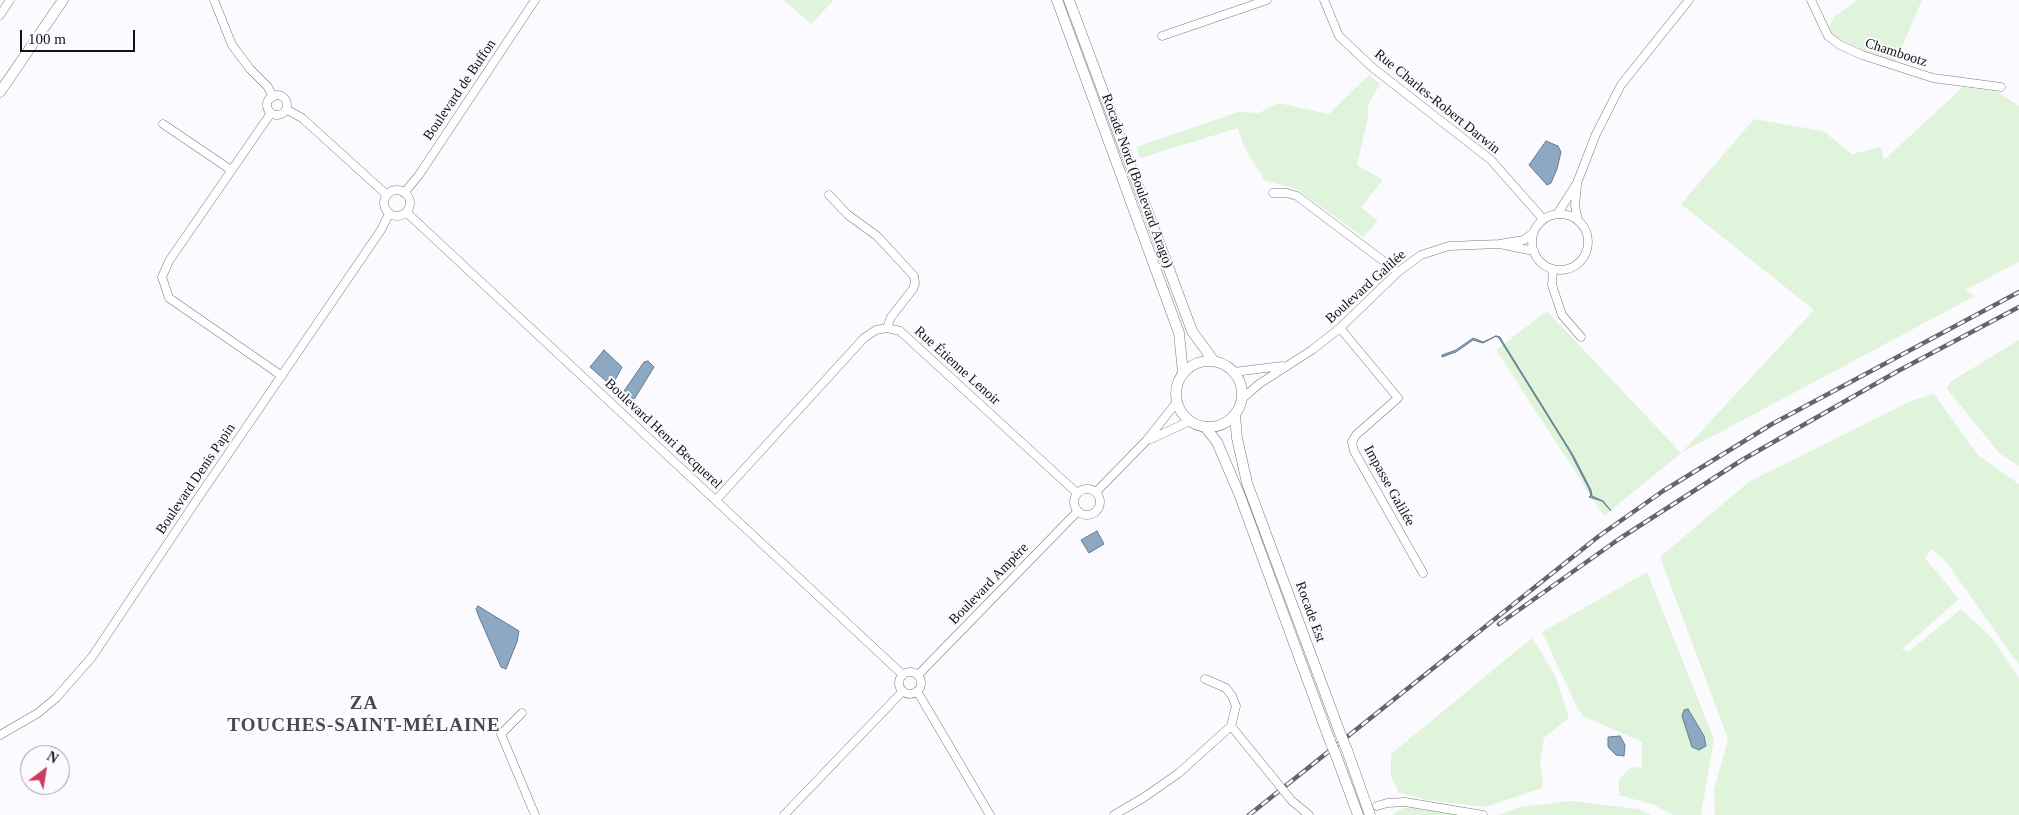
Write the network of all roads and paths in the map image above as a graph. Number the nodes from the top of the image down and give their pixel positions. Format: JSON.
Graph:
{"nodes":[{"id":1,"x":10,"y":0,"type":"edge"},
{"id":2,"x":63,"y":0,"type":"edge"},
{"id":3,"x":214,"y":0,"type":"edge"},
{"id":4,"x":535,"y":0,"type":"edge"},
{"id":5,"x":1057,"y":0,"type":"edge"},
{"id":6,"x":1069,"y":0,"type":"edge"},
{"id":7,"x":1267,"y":0,"type":"edge"},
{"id":8,"x":1324,"y":0,"type":"edge"},
{"id":9,"x":1689,"y":0,"type":"edge"},
{"id":10,"x":1811,"y":0,"type":"edge"},
{"id":11,"x":0,"y":15,"type":"edge"},
{"id":12,"x":1162,"y":36,"type":"dead end"},
{"id":13,"x":2001,"y":87,"type":"dead end"},
{"id":14,"x":0,"y":92,"type":"edge"},
{"id":15,"x":273,"y":97,"type":"junction"},
{"id":16,"x":286,"y":109,"type":"junction"},
{"id":17,"x":271,"y":113,"type":"junction"},
{"id":18,"x":162,"y":124,"type":"dead end"},
{"id":19,"x":230,"y":170,"type":"junction"},
{"id":20,"x":1578,"y":183,"type":"junction"},
{"id":21,"x":404,"y":193,"type":"junction"},
{"id":22,"x":1273,"y":193,"type":"dead end"},
{"id":23,"x":387,"y":195,"type":"junction"},
{"id":24,"x":829,"y":195,"type":"dead end"},
{"id":25,"x":406,"y":212,"type":"junction"},
{"id":26,"x":389,"y":214,"type":"junction"},
{"id":27,"x":1558,"y":214,"type":"junction"},
{"id":28,"x":1543,"y":219,"type":"junction"},
{"id":29,"x":1578,"y":220,"type":"junction"},
{"id":30,"x":1533,"y":233,"type":"junction"},
{"id":31,"x":1499,"y":244,"type":"junction"},
{"id":32,"x":1534,"y":251,"type":"junction"},
{"id":33,"x":1553,"y":269,"type":"junction"},
{"id":34,"x":1398,"y":272,"type":"junction"},
{"id":35,"x":887,"y":328,"type":"junction"},
{"id":36,"x":1340,"y":328,"type":"junction"},
{"id":37,"x":1580,"y":337,"type":"dead end"},
{"id":38,"x":1213,"y":360,"type":"junction"},
{"id":39,"x":1286,"y":365,"type":"junction"},
{"id":40,"x":1234,"y":372,"type":"junction"},
{"id":41,"x":1183,"y":373,"type":"junction"},
{"id":42,"x":282,"y":376,"type":"junction"},
{"id":43,"x":1242,"y":398,"type":"junction"},
{"id":44,"x":1177,"y":402,"type":"junction"},
{"id":45,"x":1235,"y":416,"type":"junction"},
{"id":46,"x":1190,"y":421,"type":"junction"},
{"id":47,"x":1205,"y":427,"type":"junction"},
{"id":48,"x":1146,"y":441,"type":"junction"},
{"id":49,"x":1096,"y":492,"type":"junction"},
{"id":50,"x":1077,"y":493,"type":"junction"},
{"id":51,"x":716,"y":500,"type":"junction"},
{"id":52,"x":1078,"y":511,"type":"junction"},
{"id":53,"x":1423,"y":572,"type":"dead end"},
{"id":54,"x":903,"y":675,"type":"junction"},
{"id":55,"x":918,"y":675,"type":"junction"},
{"id":56,"x":1205,"y":679,"type":"dead end"},
{"id":57,"x":903,"y":691,"type":"junction"},
{"id":58,"x":917,"y":691,"type":"junction"},
{"id":59,"x":522,"y":714,"type":"dead end"},
{"id":60,"x":1231,"y":726,"type":"junction"},
{"id":61,"x":0,"y":735,"type":"edge"},
{"id":62,"x":1377,"y":806,"type":"dead end"},
{"id":63,"x":535,"y":815,"type":"edge"},
{"id":64,"x":784,"y":815,"type":"edge"},
{"id":65,"x":990,"y":815,"type":"edge"},
{"id":66,"x":1114,"y":815,"type":"edge"},
{"id":67,"x":1309,"y":815,"type":"edge"},
{"id":68,"x":1358,"y":815,"type":"edge"},
{"id":69,"x":1370,"y":815,"type":"edge"},
{"id":70,"x":1483,"y":815,"type":"edge"}],
"edges":[{"from":1,"to":11,"type":"street"},
{"from":2,"to":14,"type":"main road"},
{"from":3,"to":15,"type":"street"},
{"from":4,"to":21,"type":"street","name":"Boulevard de Buffon"},
{"from":5,"to":41,"type":"main road","name":"Rocade Nord (Boulevard Arago)"},
{"from":6,"to":38,"type":"main road"},
{"from":7,"to":12,"type":"street"},
{"from":8,"to":28,"type":"street","name":"Rue Charles-Robert Darwin"},
{"from":9,"to":20,"type":"street"},
{"from":10,"to":13,"type":"street","name":"Chambootz"},
{"from":15,"to":16,"type":"street"},
{"from":15,"to":17,"type":"street"},
{"from":16,"to":17,"type":"street"},
{"from":16,"to":23,"type":"street"},
{"from":17,"to":19,"type":"street"},
{"from":18,"to":19,"type":"street"},
{"from":19,"to":42,"type":"street"},
{"from":20,"to":27,"type":"street"},
{"from":20,"to":29,"type":"street"},
{"from":21,"to":23,"type":"street"},
{"from":21,"to":25,"type":"street"},
{"from":22,"to":34,"type":"street"},
{"from":23,"to":26,"type":"street"},
{"from":24,"to":35,"type":"street"},
{"from":25,"to":26,"type":"street"},
{"from":25,"to":51,"type":"street","name":"Boulevard Henri Becquerel"},
{"from":26,"to":42,"type":"street","name":"Boulevard Denis Papin"},
{"from":27,"to":28,"type":"street"},
{"from":27,"to":29,"type":"street"},
{"from":28,"to":30,"type":"street"},
{"from":29,"to":33,"type":"street"},
{"from":30,"to":31,"type":"street","name":"Boulevard Galilée"},
{"from":30,"to":32,"type":"street"},
{"from":31,"to":32,"type":"street","name":"Boulevard Galilée"},
{"from":31,"to":34,"type":"street","name":"Boulevard Galilée"},
{"from":32,"to":33,"type":"street"},
{"from":33,"to":37,"type":"street"},
{"from":34,"to":36,"type":"street","name":"Boulevard Galilée"},
{"from":35,"to":50,"type":"street","name":"Rue Étienne Lenoir"},
{"from":35,"to":51,"type":"street"},
{"from":36,"to":39,"type":"street","name":"Boulevard Galilée"},
{"from":36,"to":53,"type":"street","name":"Impasse Galilée"},
{"from":38,"to":40,"type":"main road"},
{"from":38,"to":41,"type":"main road"},
{"from":39,"to":40,"type":"street","name":"Boulevard Galilée"},
{"from":39,"to":43,"type":"street","name":"Boulevard Galilée"},
{"from":40,"to":43,"type":"main road"},
{"from":41,"to":44,"type":"main road"},
{"from":42,"to":61,"type":"street","name":"Boulevard Denis Papin"},
{"from":43,"to":45,"type":"main road"},
{"from":44,"to":46,"type":"main road"},
{"from":44,"to":48,"type":"street"},
{"from":45,"to":47,"type":"main road"},
{"from":45,"to":69,"type":"main road","name":"Rocade Est","bridge":true},
{"from":46,"to":47,"type":"main road"},
{"from":46,"to":48,"type":"street"},
{"from":47,"to":68,"type":"main road","bridge":true},
{"from":48,"to":49,"type":"street"},
{"from":49,"to":50,"type":"street"},
{"from":49,"to":52,"type":"street"},
{"from":50,"to":52,"type":"street"},
{"from":51,"to":54,"type":"street","name":"Boulevard Henri Becquerel"},
{"from":52,"to":55,"type":"street","name":"Boulevard Ampère"},
{"from":54,"to":55,"type":"street"},
{"from":54,"to":57,"type":"street"},
{"from":55,"to":58,"type":"street"},
{"from":56,"to":60,"type":"street"},
{"from":57,"to":58,"type":"street"},
{"from":57,"to":64,"type":"street"},
{"from":58,"to":65,"type":"street"},
{"from":59,"to":63,"type":"street"},
{"from":60,"to":66,"type":"street"},
{"from":60,"to":67,"type":"street","bridge":true},
{"from":62,"to":70,"type":"street"}]}
